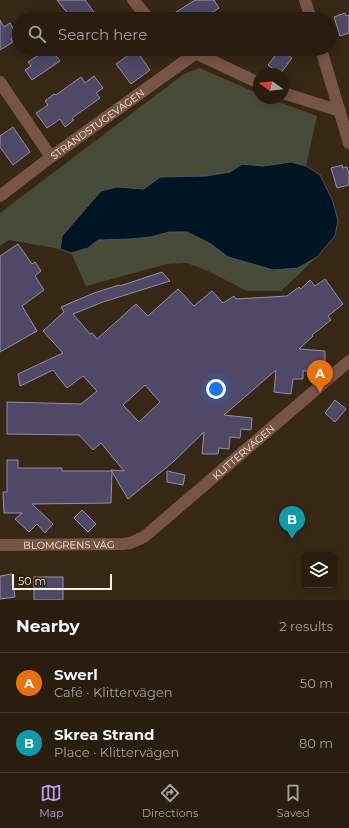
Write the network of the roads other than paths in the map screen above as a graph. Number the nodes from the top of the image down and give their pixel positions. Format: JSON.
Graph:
{"nodes":[{"id":1,"x":132,"y":0,"type":"edge"},
{"id":2,"x":305,"y":0,"type":"edge"},
{"id":3,"x":143,"y":12,"type":"edge"},
{"id":4,"x":309,"y":12,"type":"edge"},
{"id":5,"x":185,"y":56,"type":"edge"},
{"id":6,"x":202,"y":56,"type":"edge"},
{"id":7,"x":322,"y":56,"type":"edge"},
{"id":8,"x":253,"y":80,"type":"edge"},
{"id":9,"x":0,"y":82,"type":"edge"},
{"id":10,"x":289,"y":95,"type":"edge"},
{"id":11,"x":340,"y":112,"type":"junction"},
{"id":12,"x":349,"y":143,"type":"edge"},
{"id":13,"x":52,"y":157,"type":"junction"},
{"id":14,"x":0,"y":196,"type":"edge"},
{"id":15,"x":349,"y":361,"type":"edge"},
{"id":16,"x":137,"y":541,"type":"joint"},
{"id":17,"x":0,"y":545,"type":"edge"}],
"edges":[{"from":1,"to":3,"type":"street"},
{"from":2,"to":4,"type":"street"},
{"from":5,"to":13,"type":"street","name":"STRANDSTUGEVÄGEN"},
{"from":6,"to":8,"type":"street"},
{"from":7,"to":11,"type":"street"},
{"from":9,"to":13,"type":"street"},
{"from":10,"to":11,"type":"street"},
{"from":11,"to":12,"type":"street"},
{"from":13,"to":14,"type":"street","name":"STRANDSTUGEVÄGEN"},
{"from":15,"to":16,"type":"street","name":"KLITTERVÄGEN"},
{"from":16,"to":17,"type":"street","name":"BLOMGRENS VÄG"}]}
